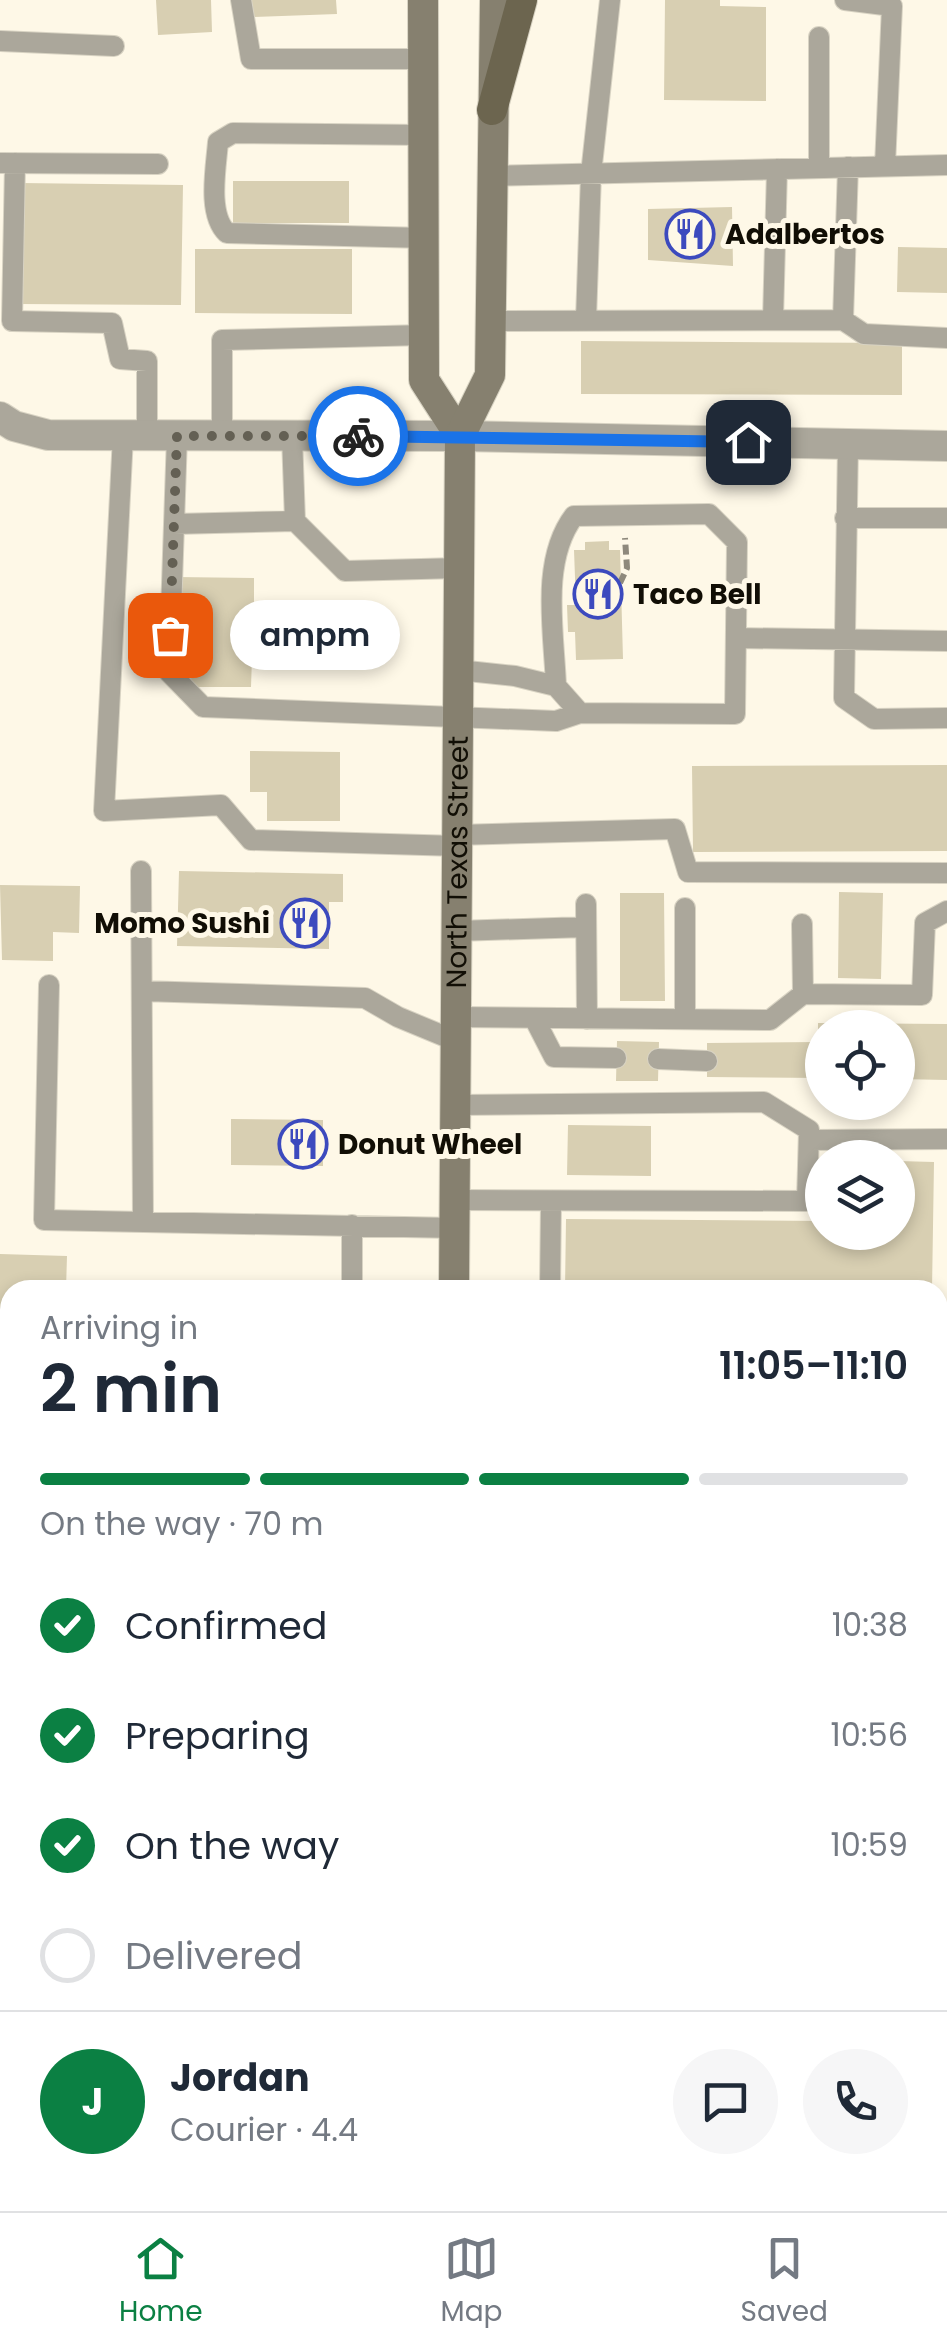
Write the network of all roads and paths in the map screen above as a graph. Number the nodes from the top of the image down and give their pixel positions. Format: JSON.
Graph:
{"nodes":[{"id":1,"x":242,"y":0,"type":"edge"},
{"id":2,"x":423,"y":0,"type":"edge"},
{"id":3,"x":495,"y":0,"type":"edge"},
{"id":4,"x":522,"y":0,"type":"edge"},
{"id":5,"x":610,"y":0,"type":"edge"},
{"id":6,"x":845,"y":0,"type":"edge"},
{"id":7,"x":819,"y":38,"type":"dead end"},
{"id":8,"x":0,"y":41,"type":"edge"},
{"id":9,"x":114,"y":46,"type":"dead end"},
{"id":10,"x":424,"y":59,"type":"junction"},
{"id":11,"x":492,"y":110,"type":"junction"},
{"id":12,"x":424,"y":135,"type":"junction"},
{"id":13,"x":8,"y":163,"type":"edge"},
{"id":14,"x":158,"y":164,"type":"dead end"},
{"id":15,"x":947,"y":164,"type":"edge"},
{"id":16,"x":885,"y":166,"type":"junction"},
{"id":17,"x":848,"y":167,"type":"junction"},
{"id":18,"x":819,"y":168,"type":"junction"},
{"id":19,"x":778,"y":169,"type":"junction"},
{"id":20,"x":591,"y":174,"type":"junction"},
{"id":21,"x":492,"y":176,"type":"junction"},
{"id":22,"x":425,"y":238,"type":"junction"},
{"id":23,"x":586,"y":320,"type":"junction"},
{"id":24,"x":773,"y":320,"type":"junction"},
{"id":25,"x":843,"y":320,"type":"junction"},
{"id":26,"x":492,"y":321,"type":"junction"},
{"id":27,"x":425,"y":335,"type":"junction"},
{"id":28,"x":947,"y":338,"type":"edge"},
{"id":29,"x":0,"y":417,"type":"edge"},
{"id":30,"x":149,"y":436,"type":"junction"},
{"id":31,"x":222,"y":436,"type":"junction"},
{"id":32,"x":292,"y":436,"type":"junction"},
{"id":33,"x":460,"y":436,"type":"junction"},
{"id":34,"x":848,"y":444,"type":"junction"},
{"id":35,"x":947,"y":446,"type":"edge"},
{"id":36,"x":845,"y":518,"type":"junction"},
{"id":37,"x":947,"y":518,"type":"edge"},
{"id":38,"x":295,"y":521,"type":"junction"},
{"id":39,"x":174,"y":524,"type":"junction"},
{"id":40,"x":459,"y":568,"type":"junction"},
{"id":41,"x":736,"y":638,"type":"junction"},
{"id":42,"x":844,"y":640,"type":"junction"},
{"id":43,"x":947,"y":641,"type":"edge"},
{"id":44,"x":458,"y":670,"type":"junction"},
{"id":45,"x":556,"y":686,"type":"junction"},
{"id":46,"x":580,"y":713,"type":"junction"},
{"id":47,"x":458,"y":718,"type":"junction"},
{"id":48,"x":947,"y":718,"type":"edge"},
{"id":49,"x":457,"y":841,"type":"junction"},
{"id":50,"x":141,"y":871,"type":"dead end"},
{"id":51,"x":947,"y":873,"type":"edge"},
{"id":52,"x":586,"y":904,"type":"dead end"},
{"id":53,"x":685,"y":908,"type":"dead end"},
{"id":54,"x":947,"y":911,"type":"edge"},
{"id":55,"x":802,"y":924,"type":"dead end"},
{"id":56,"x":586,"y":926,"type":"junction"},
{"id":57,"x":456,"y":931,"type":"junction"},
{"id":58,"x":50,"y":985,"type":"dead end"},
{"id":59,"x":142,"y":991,"type":"junction"},
{"id":60,"x":803,"y":994,"type":"junction"},
{"id":61,"x":534,"y":1018,"type":"junction"},
{"id":62,"x":588,"y":1018,"type":"junction"},
{"id":63,"x":685,"y":1019,"type":"junction"},
{"id":64,"x":456,"y":1029,"type":"junction"},
{"id":65,"x":616,"y":1058,"type":"dead end"},
{"id":66,"x":658,"y":1059,"type":"dead end"},
{"id":67,"x":707,"y":1060,"type":"dead end"},
{"id":68,"x":455,"y":1105,"type":"junction"},
{"id":69,"x":947,"y":1139,"type":"edge"},
{"id":70,"x":809,"y":1140,"type":"joint"},
{"id":71,"x":551,"y":1201,"type":"junction"},
{"id":72,"x":805,"y":1201,"type":"edge"},
{"id":73,"x":454,"y":1214,"type":"junction"},
{"id":74,"x":143,"y":1222,"type":"junction"},
{"id":75,"x":352,"y":1225,"type":"junction"},
{"id":76,"x":352,"y":1280,"type":"edge"},
{"id":77,"x":454,"y":1280,"type":"edge"},
{"id":78,"x":550,"y":1280,"type":"edge"}],
"edges":[{"from":1,"to":10,"type":"lane"},
{"from":2,"to":10,"type":"main road"},
{"from":3,"to":11,"type":"main road","name":"North Texas Street"},
{"from":4,"to":11,"type":"main road"},
{"from":5,"to":20,"type":"lane"},
{"from":6,"to":16,"type":"lane"},
{"from":7,"to":18,"type":"lane"},
{"from":8,"to":9,"type":"lane"},
{"from":10,"to":12,"type":"main road"},
{"from":11,"to":21,"type":"main road","name":"North Texas Street"},
{"from":12,"to":22,"type":"main road"},
{"from":12,"to":22,"type":"lane"},
{"from":13,"to":14,"type":"lane"},
{"from":13,"to":30,"type":"lane"},
{"from":15,"to":16,"type":"lane"},
{"from":16,"to":17,"type":"lane"},
{"from":17,"to":18,"type":"lane"},
{"from":17,"to":25,"type":"lane"},
{"from":18,"to":19,"type":"lane"},
{"from":19,"to":20,"type":"lane"},
{"from":19,"to":24,"type":"lane"},
{"from":20,"to":21,"type":"lane"},
{"from":20,"to":23,"type":"lane"},
{"from":21,"to":26,"type":"main road","name":"North Texas Street"},
{"from":22,"to":27,"type":"main road"},
{"from":23,"to":24,"type":"lane"},
{"from":23,"to":26,"type":"lane"},
{"from":24,"to":25,"type":"lane"},
{"from":25,"to":28,"type":"lane"},
{"from":26,"to":33,"type":"main road","name":"North Texas Street"},
{"from":27,"to":31,"type":"lane"},
{"from":27,"to":33,"type":"main road"},
{"from":29,"to":30,"type":"street"},
{"from":30,"to":31,"type":"street"},
{"from":30,"to":39,"type":"lane"},
{"from":30,"to":49,"type":"lane"},
{"from":31,"to":32,"type":"street"},
{"from":32,"to":33,"type":"street"},
{"from":32,"to":38,"type":"lane"},
{"from":33,"to":34,"type":"street"},
{"from":33,"to":40,"type":"main road","name":"North Texas Street"},
{"from":34,"to":35,"type":"street"},
{"from":34,"to":36,"type":"lane"},
{"from":36,"to":37,"type":"lane"},
{"from":36,"to":42,"type":"lane"},
{"from":38,"to":39,"type":"lane"},
{"from":38,"to":40,"type":"lane"},
{"from":39,"to":47,"type":"lane"},
{"from":40,"to":44,"type":"main road","name":"North Texas Street"},
{"from":41,"to":42,"type":"lane"},
{"from":41,"to":45,"type":"lane"},
{"from":41,"to":46,"type":"lane"},
{"from":42,"to":43,"type":"lane"},
{"from":42,"to":48,"type":"lane"},
{"from":44,"to":45,"type":"lane"},
{"from":44,"to":47,"type":"main road","name":"North Texas Street"},
{"from":45,"to":46,"type":"lane"},
{"from":46,"to":47,"type":"lane"},
{"from":47,"to":49,"type":"main road","name":"North Texas Street"},
{"from":49,"to":51,"type":"lane"},
{"from":49,"to":57,"type":"main road","name":"North Texas Street"},
{"from":50,"to":59,"type":"lane"},
{"from":52,"to":56,"type":"lane"},
{"from":53,"to":63,"type":"lane"},
{"from":54,"to":60,"type":"lane"},
{"from":55,"to":60,"type":"lane"},
{"from":56,"to":57,"type":"lane"},
{"from":56,"to":62,"type":"lane"},
{"from":57,"to":64,"type":"main road","name":"North Texas Street"},
{"from":58,"to":74,"type":"lane"},
{"from":59,"to":64,"type":"lane"},
{"from":59,"to":74,"type":"lane"},
{"from":60,"to":63,"type":"lane"},
{"from":61,"to":62,"type":"lane"},
{"from":61,"to":64,"type":"lane"},
{"from":61,"to":65,"type":"lane"},
{"from":62,"to":63,"type":"lane"},
{"from":64,"to":68,"type":"main road","name":"North Texas Street"},
{"from":66,"to":67,"type":"lane"},
{"from":68,"to":70,"type":"lane"},
{"from":68,"to":73,"type":"main road","name":"North Texas Street"},
{"from":69,"to":70,"type":"lane"},
{"from":71,"to":72,"type":"lane"},
{"from":71,"to":73,"type":"lane"},
{"from":71,"to":78,"type":"lane"},
{"from":73,"to":75,"type":"lane"},
{"from":73,"to":77,"type":"main road","name":"North Texas Street"},
{"from":74,"to":75,"type":"lane"},
{"from":75,"to":76,"type":"lane"}]}
